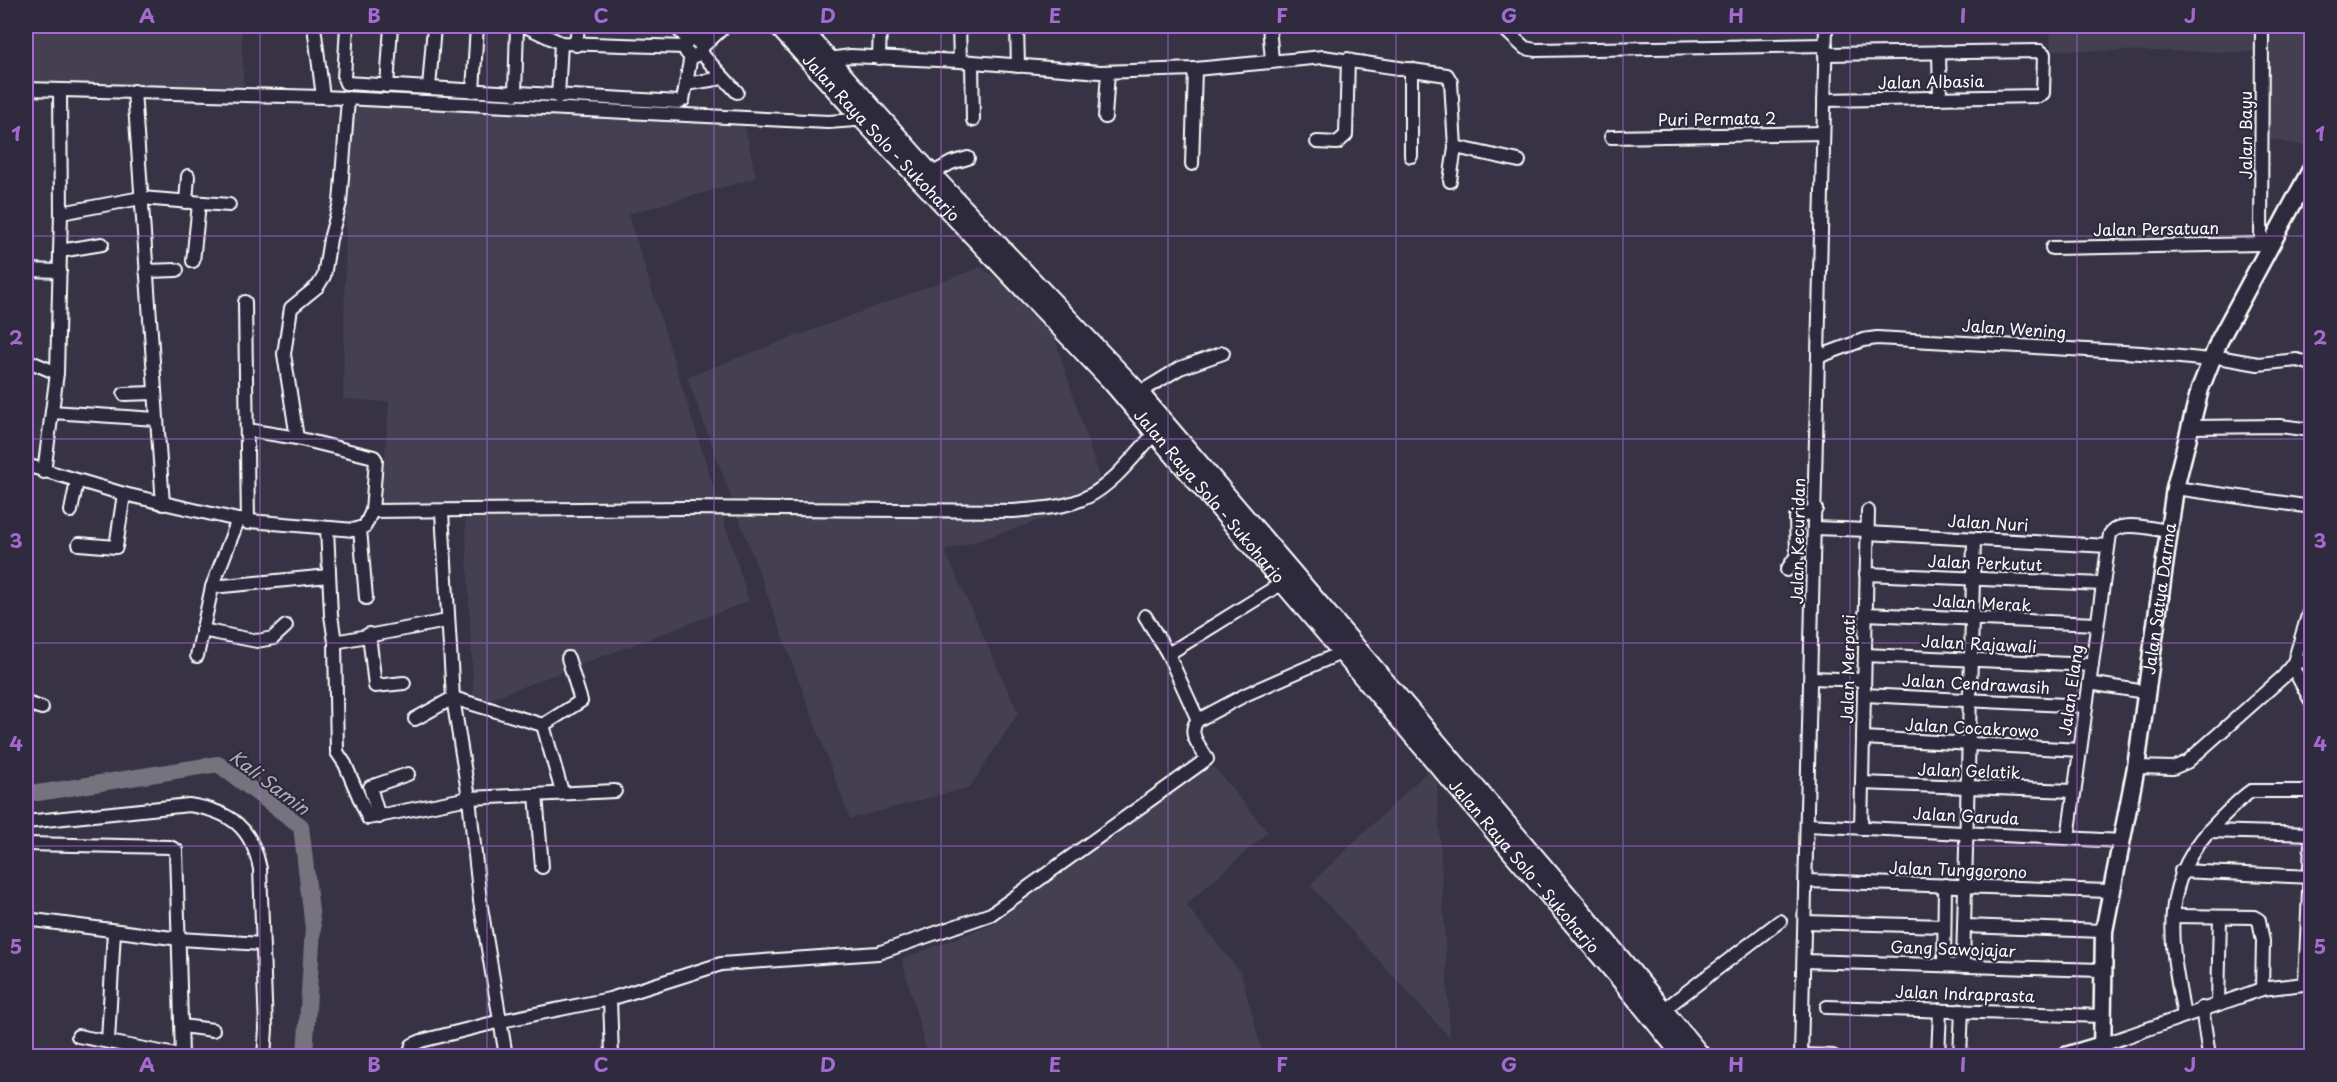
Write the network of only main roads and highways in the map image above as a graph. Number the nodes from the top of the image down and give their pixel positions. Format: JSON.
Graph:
{"nodes":[{"id":1,"x":778,"y":26,"type":"edge"},
{"id":2,"x":799,"y":26,"type":"edge"},
{"id":3,"x":823,"y":63,"type":"junction"},
{"id":4,"x":871,"y":118,"type":"junction"},
{"id":5,"x":2312,"y":168,"type":"edge"},
{"id":6,"x":1194,"y":465,"type":"junction"},
{"id":7,"x":1217,"y":493,"type":"junction"},
{"id":8,"x":1581,"y":923,"type":"junction"},
{"id":9,"x":1628,"y":977,"type":"junction"},
{"id":10,"x":2102,"y":1051,"type":"edge"},
{"id":11,"x":1683,"y":1056,"type":"edge"},
{"id":12,"x":1701,"y":1056,"type":"edge"},
{"id":13,"x":2065,"y":1056,"type":"edge"}],
"edges":[{"from":1,"to":3,"type":"main road","name":"Jalan Raya Solo - Sukoharjo"},
{"from":2,"to":3,"type":"main road","name":"Jalan Raya Solo - Sukoharjo"},
{"from":3,"to":4,"type":"main road","name":"Jalan Raya Solo - Sukoharjo"},
{"from":4,"to":6,"type":"main road","name":"Jalan Raya Solo - Sukoharjo"},
{"from":4,"to":6,"type":"main road","name":"Jalan Raya Solo - Sukoharjo"},
{"from":5,"to":10,"type":"main road","name":"Jalan Satya Darma"},
{"from":6,"to":7,"type":"main road","name":"Jalan Raya Solo - Sukoharjo"},
{"from":7,"to":8,"type":"main road","name":"Jalan Raya Solo - Sukoharjo"},
{"from":7,"to":8,"type":"main road","name":"Jalan Raya Solo - Sukoharjo"},
{"from":8,"to":9,"type":"main road","name":"Jalan Raya Solo - Sukoharjo"},
{"from":9,"to":11,"type":"main road"},
{"from":9,"to":12,"type":"main road"},
{"from":10,"to":13,"type":"main road"}]}
